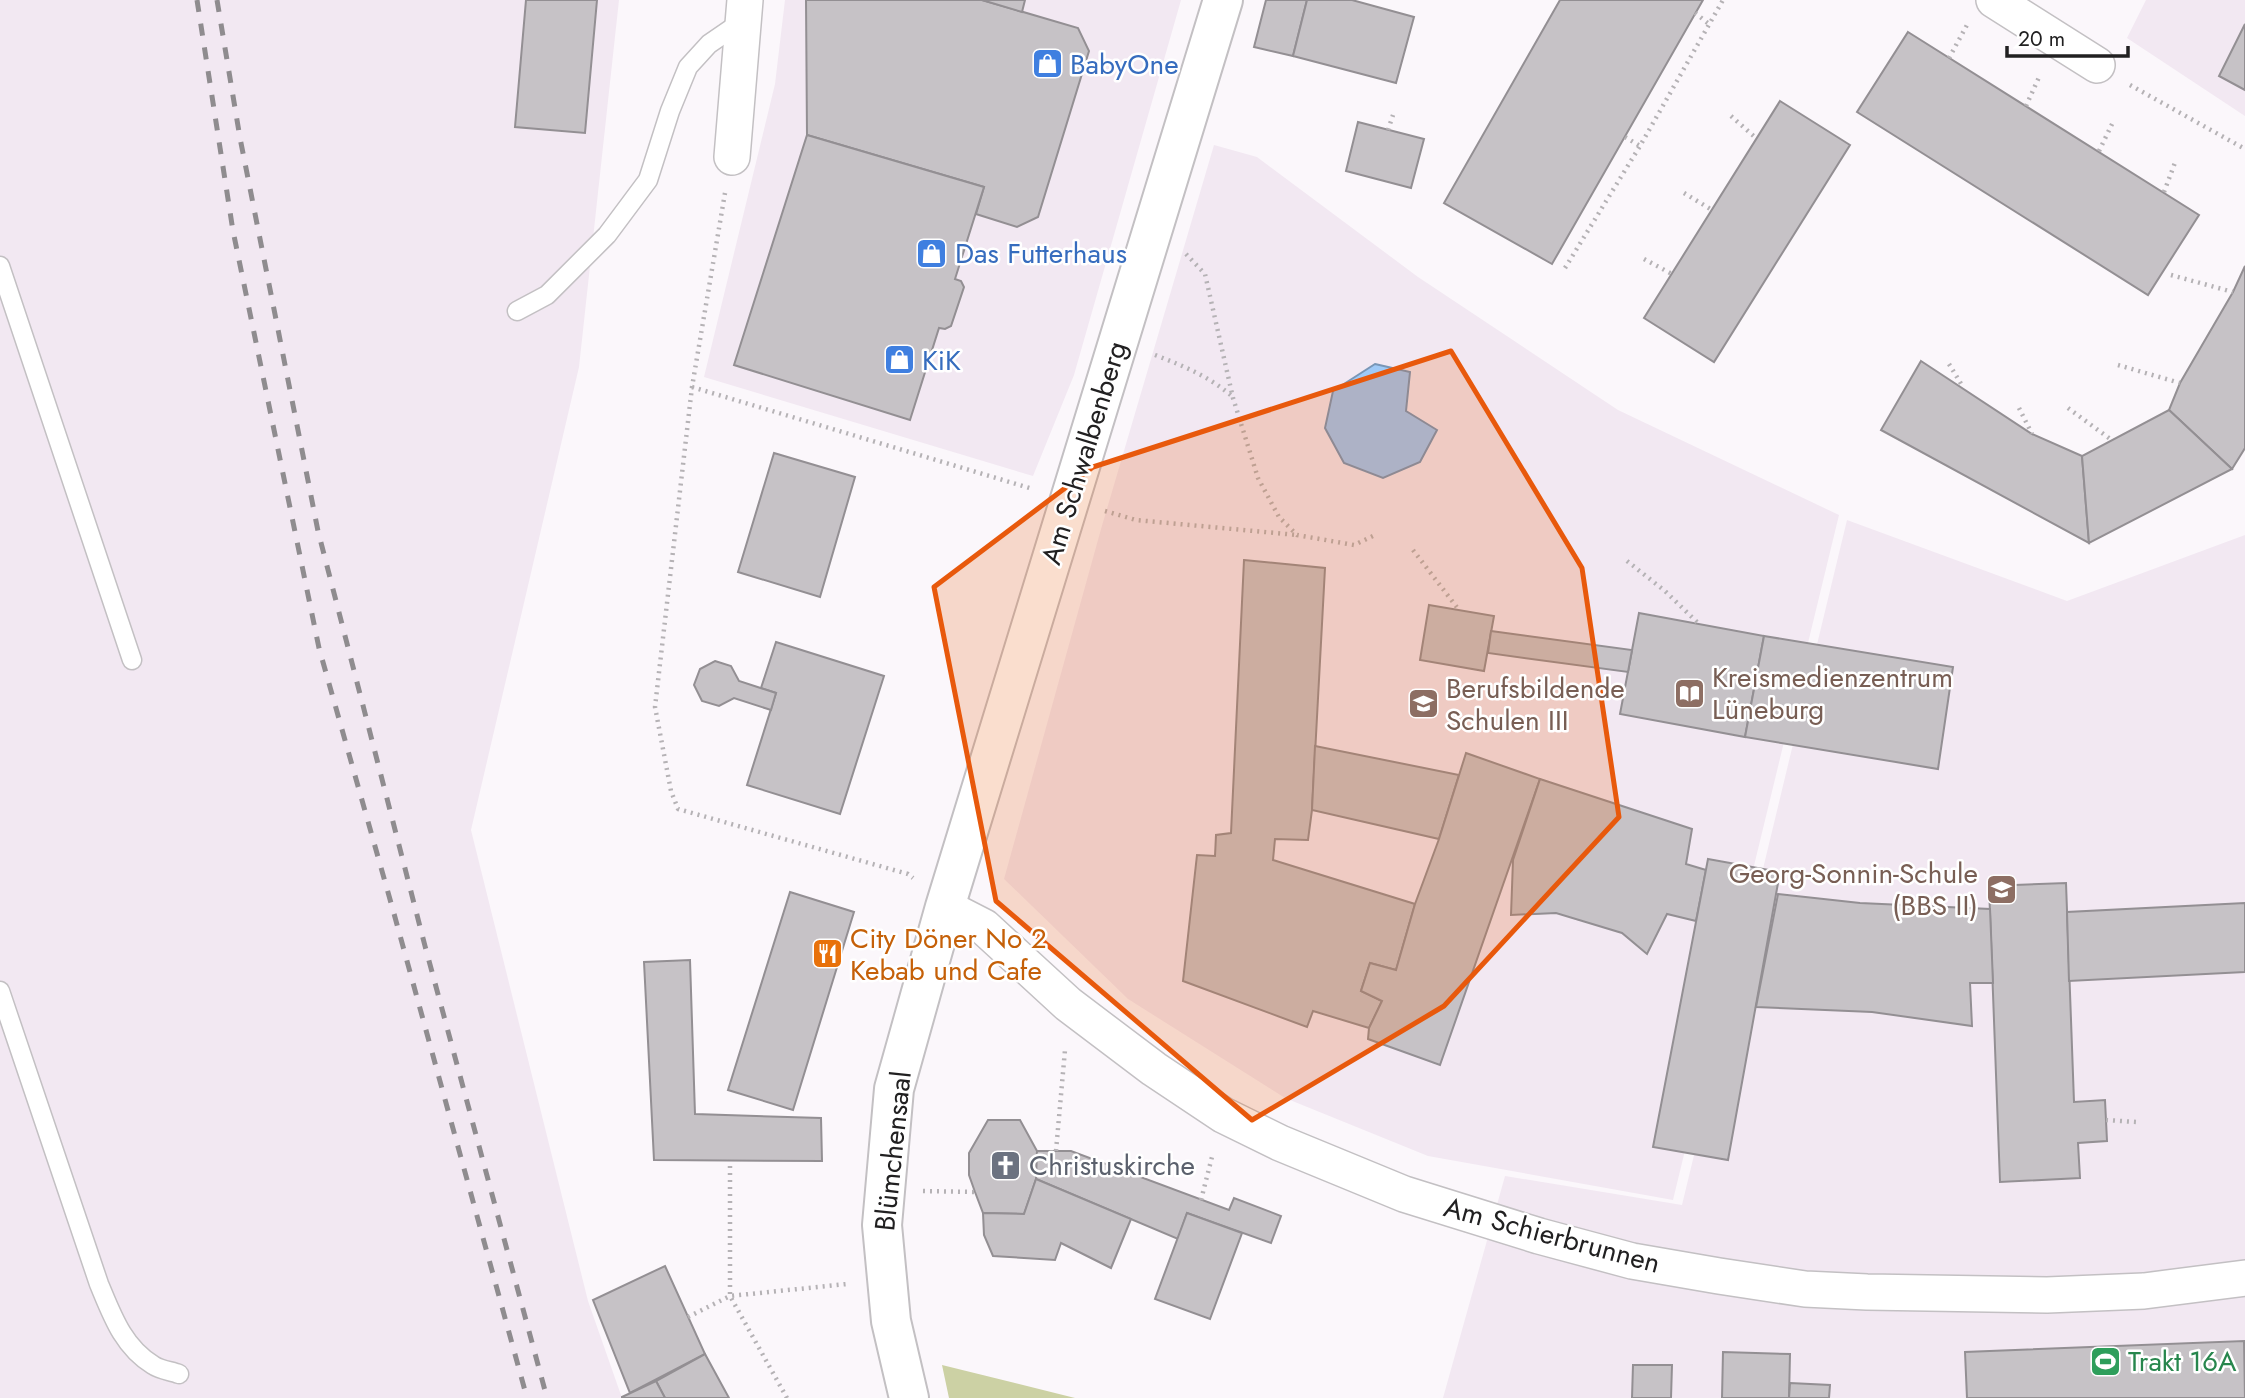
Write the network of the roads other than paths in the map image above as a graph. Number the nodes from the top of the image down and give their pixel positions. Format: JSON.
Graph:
{"nodes":[{"id":1,"x":1223,"y":0,"type":"edge"},
{"id":2,"x":1994,"y":0,"type":"edge"},
{"id":3,"x":744,"y":10,"type":"edge"},
{"id":4,"x":2097,"y":65,"type":"road end"},
{"id":5,"x":732,"y":157,"type":"road end"},
{"id":6,"x":0,"y":266,"type":"edge"},
{"id":7,"x":517,"y":312,"type":"dead end"},
{"id":8,"x":132,"y":660,"type":"dead end"},
{"id":9,"x":945,"y":906,"type":"junction"},
{"id":10,"x":0,"y":991,"type":"edge"},
{"id":11,"x":2245,"y":1278,"type":"edge"},
{"id":12,"x":179,"y":1374,"type":"dead end"},
{"id":13,"x":909,"y":1398,"type":"edge"}],
"edges":[{"from":1,"to":9,"type":"street","name":"Am Schwalbenberg"},
{"from":2,"to":4,"type":"street"},
{"from":3,"to":5,"type":"street"},
{"from":3,"to":7,"type":"lane"},
{"from":6,"to":8,"type":"lane"},
{"from":9,"to":11,"type":"street","name":"Am Schierbrunnen"},
{"from":9,"to":13,"type":"street","name":"Blümchensaal"},
{"from":10,"to":12,"type":"lane"}]}
